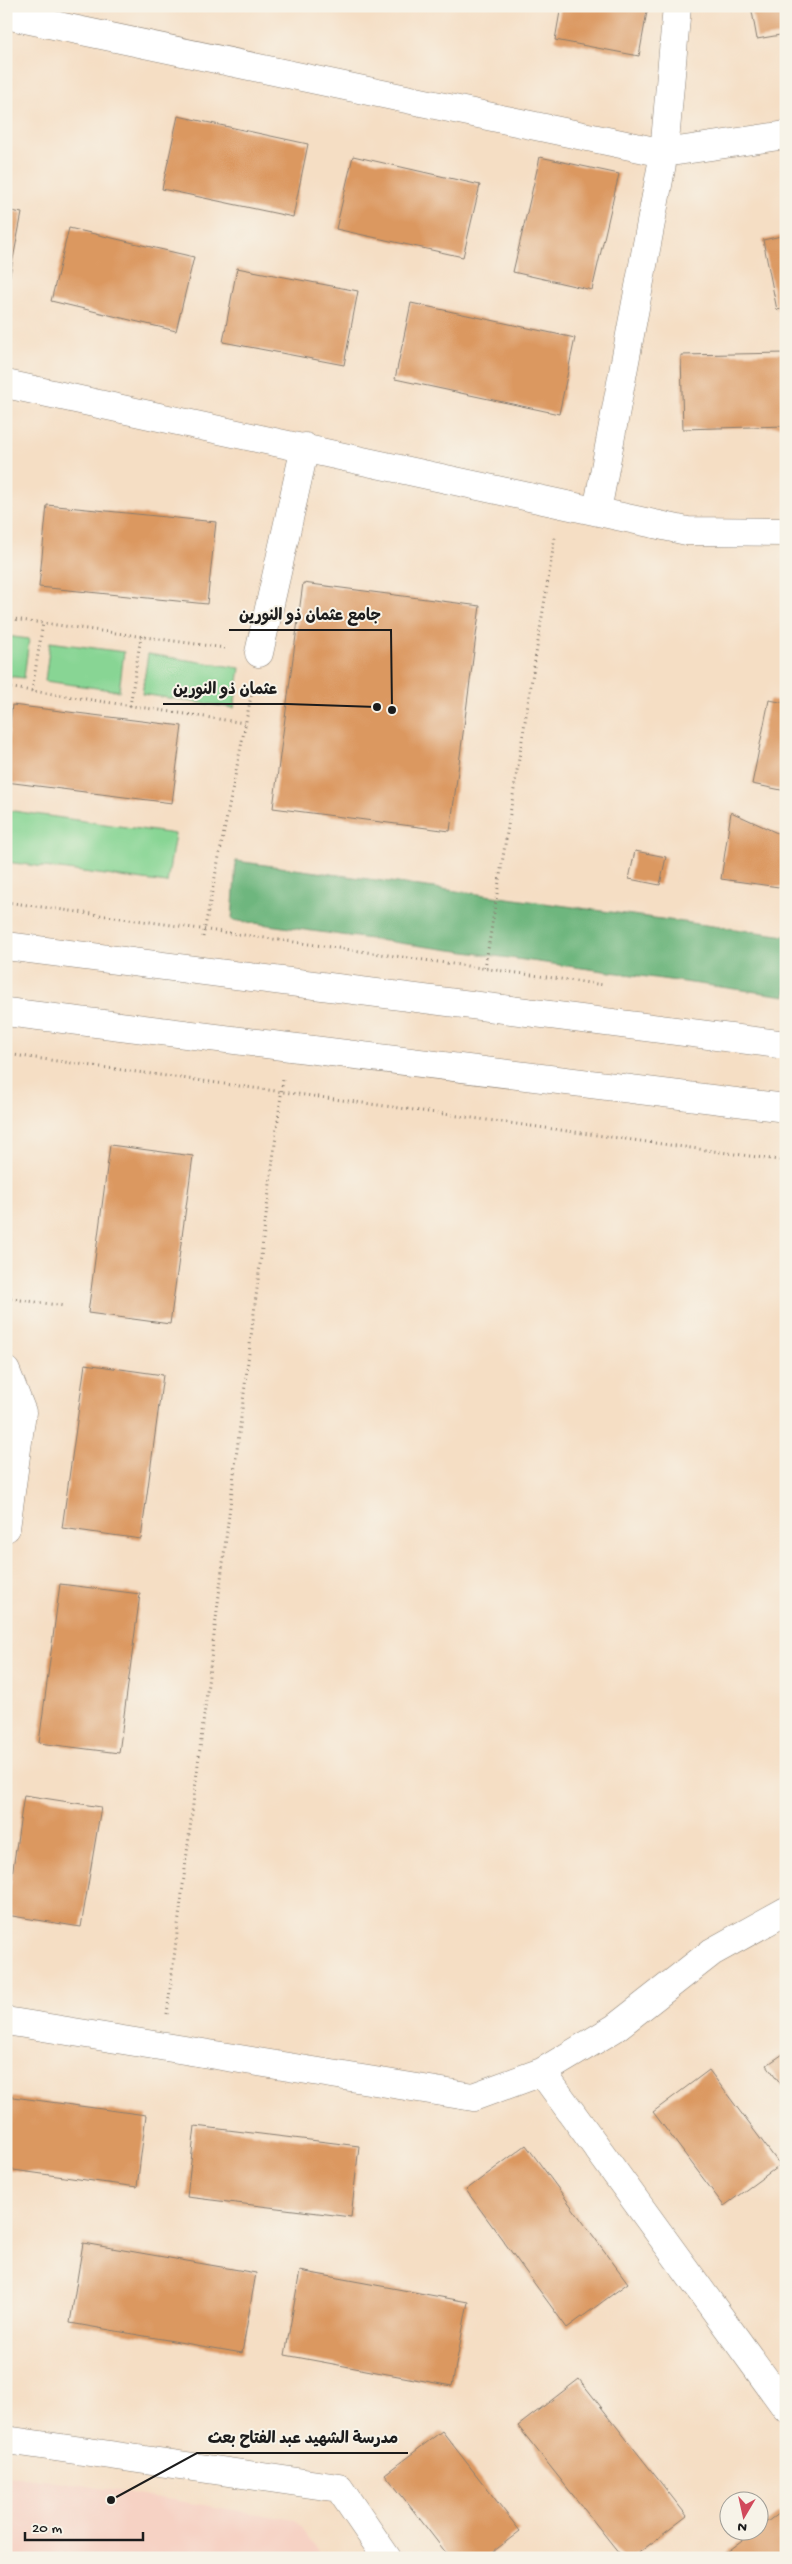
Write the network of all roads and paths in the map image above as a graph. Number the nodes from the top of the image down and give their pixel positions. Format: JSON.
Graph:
{"nodes":[{"id":1,"x":678,"y":6,"type":"edge"},
{"id":2,"x":6,"y":15,"type":"edge"},
{"id":3,"x":786,"y":135,"type":"edge"},
{"id":4,"x":664,"y":153,"type":"junction"},
{"id":5,"x":6,"y":384,"type":"edge"},
{"id":6,"x":304,"y":447,"type":"junction"},
{"id":7,"x":561,"y":502,"type":"junction"},
{"id":8,"x":597,"y":511,"type":"junction"},
{"id":9,"x":786,"y":532,"type":"edge"},
{"id":10,"x":6,"y":618,"type":"edge"},
{"id":11,"x":43,"y":623,"type":"junction"},
{"id":12,"x":141,"y":636,"type":"junction"},
{"id":13,"x":259,"y":652,"type":"junction"},
{"id":14,"x":6,"y":687,"type":"edge"},
{"id":15,"x":32,"y":691,"type":"junction"},
{"id":16,"x":130,"y":706,"type":"junction"},
{"id":17,"x":246,"y":723,"type":"junction"},
{"id":18,"x":6,"y":902,"type":"edge"},
{"id":19,"x":205,"y":930,"type":"junction"},
{"id":20,"x":6,"y":946,"type":"edge"},
{"id":21,"x":485,"y":968,"type":"junction"},
{"id":22,"x":196,"y":972,"type":"junction"},
{"id":23,"x":611,"y":986,"type":"dead end"},
{"id":24,"x":6,"y":1012,"type":"edge"},
{"id":25,"x":786,"y":1045,"type":"edge"},
{"id":26,"x":287,"y":1046,"type":"junction"},
{"id":27,"x":6,"y":1054,"type":"edge"},
{"id":28,"x":281,"y":1091,"type":"junction"},
{"id":29,"x":786,"y":1108,"type":"edge"},
{"id":30,"x":786,"y":1161,"type":"edge"},
{"id":31,"x":6,"y":1298,"type":"edge"},
{"id":32,"x":65,"y":1306,"type":"dead end"},
{"id":33,"x":6,"y":1371,"type":"edge"},
{"id":34,"x":6,"y":1528,"type":"edge"},
{"id":35,"x":786,"y":1911,"type":"edge"},
{"id":36,"x":6,"y":2021,"type":"edge"},
{"id":37,"x":163,"y":2046,"type":"junction"},
{"id":38,"x":542,"y":2072,"type":"junction"},
{"id":39,"x":786,"y":2408,"type":"edge"},
{"id":40,"x":6,"y":2440,"type":"edge"},
{"id":41,"x":387,"y":2558,"type":"edge"}],
"edges":[{"from":1,"to":4,"type":"street"},
{"from":2,"to":4,"type":"street"},
{"from":3,"to":4,"type":"street"},
{"from":4,"to":8,"type":"street"},
{"from":5,"to":6,"type":"street"},
{"from":6,"to":7,"type":"street"},
{"from":6,"to":13,"type":"street"},
{"from":7,"to":8,"type":"street"},
{"from":7,"to":21,"type":"path"},
{"from":8,"to":9,"type":"street"},
{"from":10,"to":11,"type":"path"},
{"from":11,"to":12,"type":"path"},
{"from":11,"to":15,"type":"path"},
{"from":12,"to":13,"type":"path"},
{"from":12,"to":16,"type":"path"},
{"from":13,"to":17,"type":"path"},
{"from":14,"to":15,"type":"path"},
{"from":15,"to":16,"type":"path"},
{"from":16,"to":17,"type":"path"},
{"from":17,"to":19,"type":"path"},
{"from":18,"to":19,"type":"path"},
{"from":19,"to":21,"type":"path"},
{"from":19,"to":22,"type":"path"},
{"from":20,"to":22,"type":"street"},
{"from":21,"to":23,"type":"path"},
{"from":22,"to":25,"type":"street"},
{"from":24,"to":26,"type":"street"},
{"from":26,"to":28,"type":"path"},
{"from":26,"to":29,"type":"street"},
{"from":27,"to":28,"type":"path"},
{"from":28,"to":30,"type":"path"},
{"from":28,"to":37,"type":"path"},
{"from":31,"to":32,"type":"path"},
{"from":33,"to":34,"type":"street"},
{"from":35,"to":38,"type":"street"},
{"from":36,"to":37,"type":"street"},
{"from":37,"to":38,"type":"street"},
{"from":38,"to":39,"type":"street"},
{"from":40,"to":41,"type":"street"}]}
